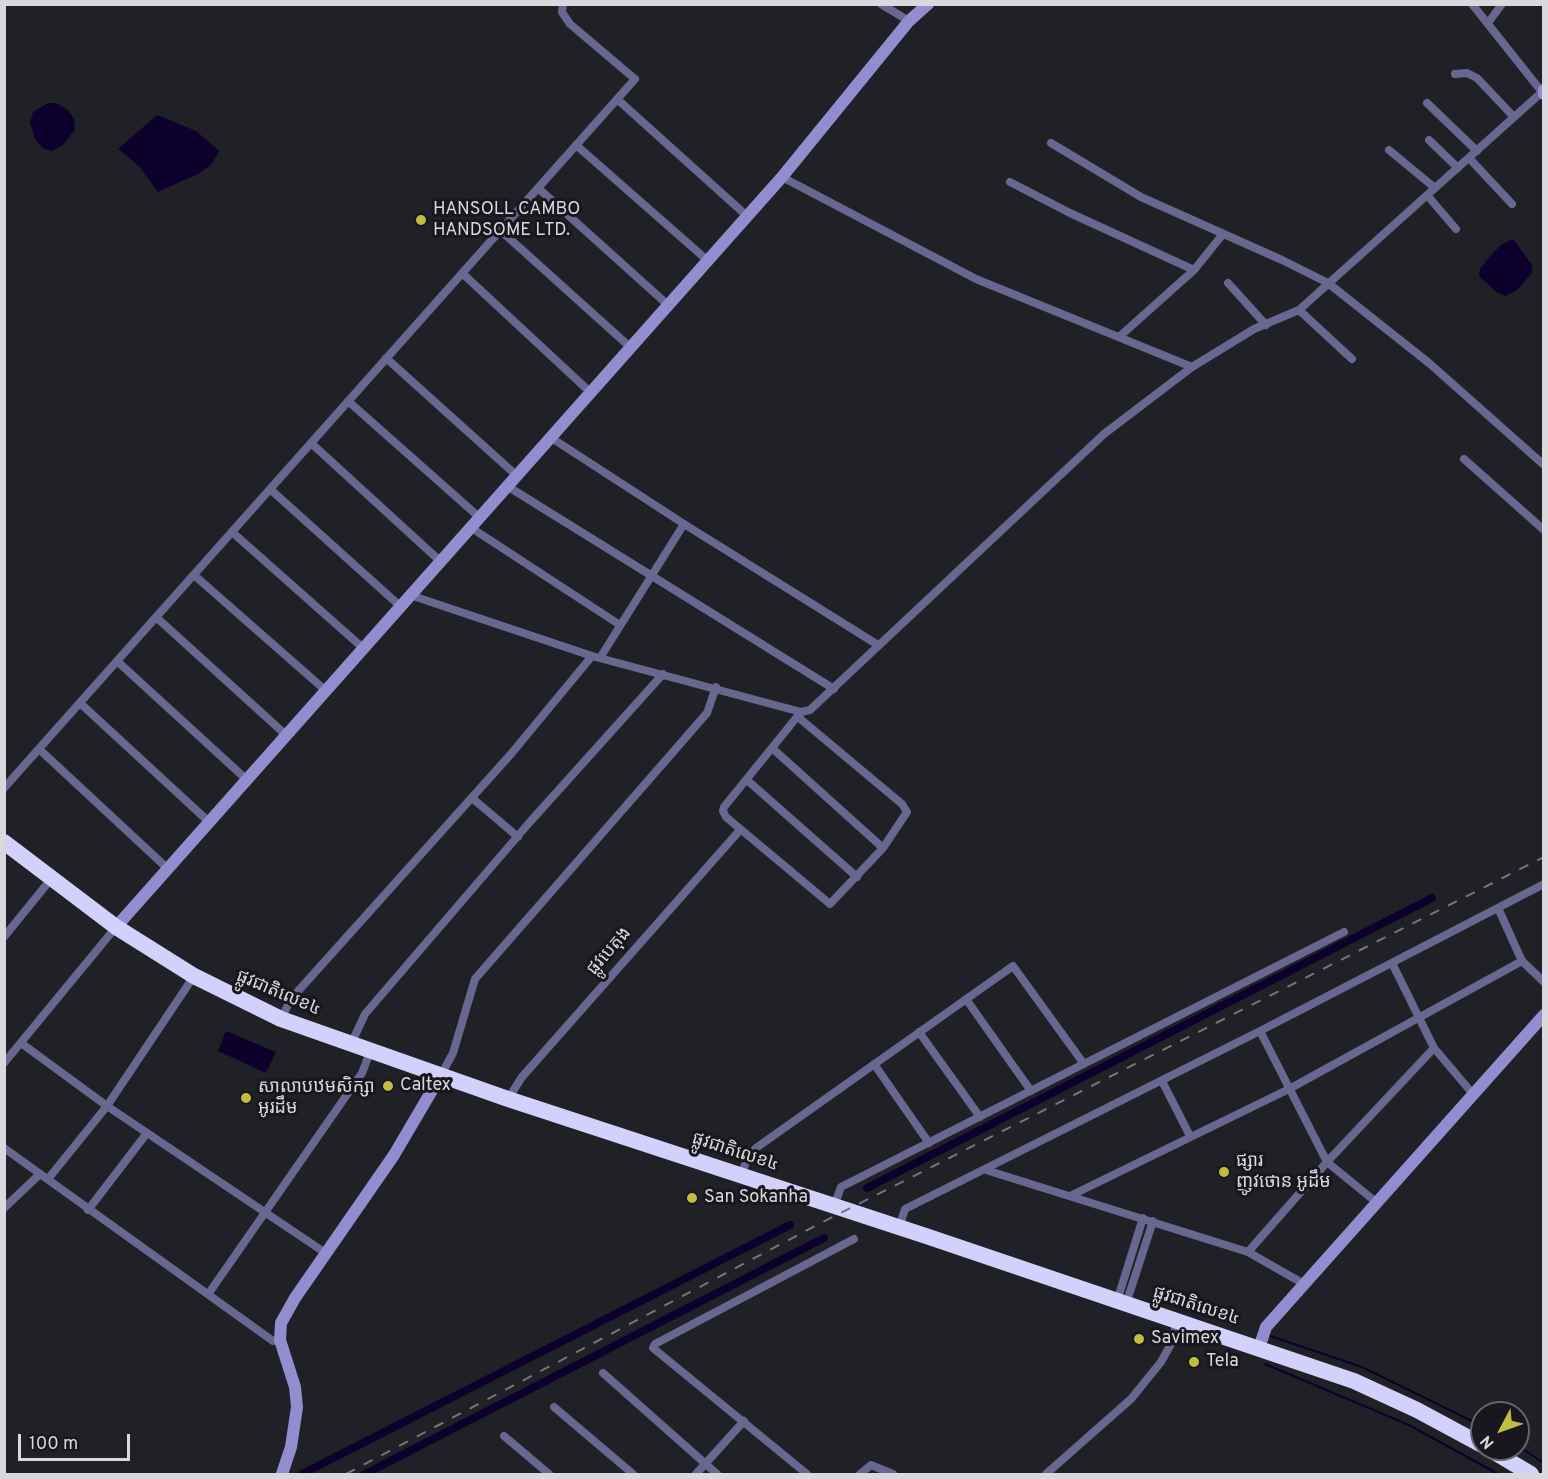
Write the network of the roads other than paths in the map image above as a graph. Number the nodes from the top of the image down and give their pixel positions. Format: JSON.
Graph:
{"nodes":[{"id":1,"x":563,"y":4,"type":"edge"},
{"id":2,"x":881,"y":4,"type":"edge"},
{"id":3,"x":928,"y":4,"type":"edge"},
{"id":4,"x":1472,"y":4,"type":"edge"},
{"id":5,"x":1502,"y":4,"type":"edge"},
{"id":6,"x":909,"y":21,"type":"junction"},
{"id":7,"x":1488,"y":23,"type":"junction"},
{"id":8,"x":1455,"y":74,"type":"dead end"},
{"id":9,"x":1543,"y":92,"type":"edge"},
{"id":10,"x":617,"y":99,"type":"junction"},
{"id":11,"x":1426,"y":103,"type":"dead end"},
{"id":12,"x":1514,"y":116,"type":"junction"},
{"id":13,"x":1429,"y":140,"type":"dead end"},
{"id":14,"x":1052,"y":143,"type":"dead end"},
{"id":15,"x":576,"y":145,"type":"junction"},
{"id":16,"x":1389,"y":150,"type":"dead end"},
{"id":17,"x":1477,"y":151,"type":"junction"},
{"id":18,"x":1469,"y":158,"type":"junction"},
{"id":19,"x":1458,"y":168,"type":"junction"},
{"id":20,"x":782,"y":177,"type":"junction"},
{"id":21,"x":1010,"y":182,"type":"dead end"},
{"id":22,"x":538,"y":188,"type":"junction"},
{"id":23,"x":1435,"y":188,"type":"junction"},
{"id":24,"x":1427,"y":195,"type":"junction"},
{"id":25,"x":1512,"y":204,"type":"dead end"},
{"id":26,"x":747,"y":216,"type":"junction"},
{"id":27,"x":1456,"y":229,"type":"dead end"},
{"id":28,"x":500,"y":230,"type":"junction"},
{"id":29,"x":1223,"y":234,"type":"junction"},
{"id":30,"x":707,"y":260,"type":"junction"},
{"id":31,"x":1194,"y":270,"type":"junction"},
{"id":32,"x":462,"y":273,"type":"junction"},
{"id":33,"x":1228,"y":283,"type":"dead end"},
{"id":34,"x":1328,"y":283,"type":"junction"},
{"id":35,"x":668,"y":304,"type":"junction"},
{"id":36,"x":1299,"y":310,"type":"junction"},
{"id":37,"x":1266,"y":325,"type":"junction"},
{"id":38,"x":1119,"y":337,"type":"junction"},
{"id":39,"x":630,"y":347,"type":"junction"},
{"id":40,"x":386,"y":358,"type":"junction"},
{"id":41,"x":1352,"y":359,"type":"dead end"},
{"id":42,"x":1192,"y":367,"type":"junction"},
{"id":43,"x":590,"y":392,"type":"junction"},
{"id":44,"x":348,"y":401,"type":"junction"},
{"id":45,"x":550,"y":437,"type":"junction"},
{"id":46,"x":311,"y":443,"type":"junction"},
{"id":47,"x":1464,"y":459,"type":"dead end"},
{"id":48,"x":1544,"y":465,"type":"edge"},
{"id":49,"x":516,"y":475,"type":"junction"},
{"id":50,"x":507,"y":486,"type":"junction"},
{"id":51,"x":270,"y":489,"type":"junction"},
{"id":52,"x":479,"y":517,"type":"junction"},
{"id":53,"x":684,"y":524,"type":"junction"},
{"id":54,"x":470,"y":527,"type":"junction"},
{"id":55,"x":1544,"y":530,"type":"edge"},
{"id":56,"x":232,"y":532,"type":"junction"},
{"id":57,"x":440,"y":561,"type":"junction"},
{"id":58,"x":194,"y":575,"type":"junction"},
{"id":59,"x":650,"y":578,"type":"junction"},
{"id":60,"x":410,"y":595,"type":"junction"},
{"id":61,"x":400,"y":606,"type":"junction"},
{"id":62,"x":156,"y":618,"type":"junction"},
{"id":63,"x":620,"y":625,"type":"junction"},
{"id":64,"x":878,"y":645,"type":"junction"},
{"id":65,"x":363,"y":648,"type":"junction"},
{"id":66,"x":596,"y":657,"type":"junction"},
{"id":67,"x":117,"y":661,"type":"junction"},
{"id":68,"x":663,"y":674,"type":"junction"},
{"id":69,"x":716,"y":687,"type":"junction"},
{"id":70,"x":834,"y":689,"type":"junction"},
{"id":71,"x":326,"y":690,"type":"junction"},
{"id":72,"x":80,"y":703,"type":"junction"},
{"id":73,"x":800,"y":715,"type":"junction"},
{"id":74,"x":286,"y":735,"type":"junction"},
{"id":75,"x":772,"y":748,"type":"junction"},
{"id":76,"x":39,"y":749,"type":"junction"},
{"id":77,"x":246,"y":779,"type":"junction"},
{"id":78,"x":747,"y":780,"type":"junction"},
{"id":79,"x":4,"y":788,"type":"edge"},
{"id":80,"x":472,"y":798,"type":"junction"},
{"id":81,"x":208,"y":821,"type":"junction"},
{"id":82,"x":740,"y":830,"type":"junction"},
{"id":83,"x":518,"y":837,"type":"junction"},
{"id":84,"x":4,"y":842,"type":"edge"},
{"id":85,"x":883,"y":848,"type":"junction"},
{"id":86,"x":167,"y":868,"type":"junction"},
{"id":87,"x":857,"y":877,"type":"junction"},
{"id":88,"x":51,"y":879,"type":"junction"},
{"id":89,"x":1544,"y":884,"type":"edge"},
{"id":90,"x":1498,"y":908,"type":"junction"},
{"id":91,"x":116,"y":927,"type":"junction"},
{"id":92,"x":1344,"y":932,"type":"dead end"},
{"id":93,"x":4,"y":937,"type":"edge"},
{"id":94,"x":1522,"y":961,"type":"junction"},
{"id":95,"x":1392,"y":963,"type":"junction"},
{"id":96,"x":194,"y":976,"type":"junction"},
{"id":97,"x":1544,"y":982,"type":"edge"},
{"id":98,"x":966,"y":999,"type":"junction"},
{"id":99,"x":1419,"y":1015,"type":"junction"},
{"id":100,"x":1544,"y":1015,"type":"edge"},
{"id":101,"x":281,"y":1019,"type":"junction"},
{"id":102,"x":1260,"y":1031,"type":"junction"},
{"id":103,"x":919,"y":1032,"type":"junction"},
{"id":104,"x":21,"y":1042,"type":"junction"},
{"id":105,"x":350,"y":1045,"type":"junction"},
{"id":106,"x":1434,"y":1048,"type":"junction"},
{"id":107,"x":370,"y":1052,"type":"junction"},
{"id":108,"x":4,"y":1063,"type":"edge"},
{"id":109,"x":874,"y":1064,"type":"junction"},
{"id":110,"x":1084,"y":1064,"type":"junction"},
{"id":111,"x":441,"y":1075,"type":"junction"},
{"id":112,"x":1161,"y":1080,"type":"junction"},
{"id":113,"x":1289,"y":1089,"type":"junction"},
{"id":114,"x":1031,"y":1091,"type":"junction"},
{"id":115,"x":1473,"y":1094,"type":"junction"},
{"id":116,"x":508,"y":1099,"type":"junction"},
{"id":117,"x":107,"y":1106,"type":"junction"},
{"id":118,"x":980,"y":1117,"type":"junction"},
{"id":119,"x":147,"y":1133,"type":"junction"},
{"id":120,"x":1190,"y":1136,"type":"junction"},
{"id":121,"x":929,"y":1143,"type":"junction"},
{"id":122,"x":4,"y":1148,"type":"edge"},
{"id":123,"x":1327,"y":1162,"type":"junction"},
{"id":124,"x":986,"y":1170,"type":"junction"},
{"id":125,"x":40,"y":1174,"type":"junction"},
{"id":126,"x":741,"y":1176,"type":"junction"},
{"id":127,"x":48,"y":1179,"type":"junction"},
{"id":128,"x":1070,"y":1196,"type":"junction"},
{"id":129,"x":1376,"y":1202,"type":"junction"},
{"id":130,"x":834,"y":1207,"type":"junction"},
{"id":131,"x":4,"y":1208,"type":"edge"},
{"id":132,"x":88,"y":1210,"type":"junction"},
{"id":133,"x":263,"y":1212,"type":"junction"},
{"id":134,"x":1143,"y":1218,"type":"junction"},
{"id":135,"x":1153,"y":1221,"type":"junction"},
{"id":136,"x":898,"y":1228,"type":"junction"},
{"id":137,"x":854,"y":1239,"type":"dead end"},
{"id":138,"x":1248,"y":1252,"type":"junction"},
{"id":139,"x":327,"y":1254,"type":"junction"},
{"id":140,"x":1304,"y":1284,"type":"junction"},
{"id":141,"x":209,"y":1293,"type":"junction"},
{"id":142,"x":1121,"y":1303,"type":"junction"},
{"id":143,"x":1178,"y":1321,"type":"junction"},
{"id":144,"x":280,"y":1340,"type":"junction"},
{"id":145,"x":1259,"y":1348,"type":"junction"},
{"id":146,"x":603,"y":1373,"type":"dead end"},
{"id":147,"x":554,"y":1407,"type":"dead end"},
{"id":148,"x":744,"y":1421,"type":"junction"},
{"id":149,"x":504,"y":1436,"type":"dead end"},
{"id":150,"x":1470,"y":1439,"type":"edge"},
{"id":151,"x":1509,"y":1461,"type":"edge"},
{"id":152,"x":705,"y":1464,"type":"junction"},
{"id":153,"x":282,"y":1474,"type":"edge"},
{"id":154,"x":549,"y":1474,"type":"edge"},
{"id":155,"x":633,"y":1474,"type":"edge"},
{"id":156,"x":696,"y":1474,"type":"edge"},
{"id":157,"x":717,"y":1474,"type":"edge"},
{"id":158,"x":807,"y":1474,"type":"edge"},
{"id":159,"x":860,"y":1474,"type":"edge"},
{"id":160,"x":893,"y":1474,"type":"edge"},
{"id":161,"x":1046,"y":1474,"type":"edge"},
{"id":162,"x":1531,"y":1474,"type":"edge"}],
"edges":[{"from":1,"to":10,"type":"street"},
{"from":2,"to":6,"type":"street"},
{"from":3,"to":6,"type":"street"},
{"from":4,"to":7,"type":"street"},
{"from":5,"to":7,"type":"street"},
{"from":6,"to":20,"type":"street"},
{"from":7,"to":9,"type":"street"},
{"from":8,"to":12,"type":"street"},
{"from":9,"to":12,"type":"street"},
{"from":10,"to":15,"type":"street"},
{"from":10,"to":26,"type":"street"},
{"from":11,"to":17,"type":"street"},
{"from":12,"to":17,"type":"street"},
{"from":13,"to":19,"type":"street"},
{"from":14,"to":29,"type":"street"},
{"from":15,"to":22,"type":"street"},
{"from":15,"to":30,"type":"street"},
{"from":16,"to":23,"type":"street"},
{"from":17,"to":18,"type":"street"},
{"from":18,"to":19,"type":"street"},
{"from":18,"to":25,"type":"street"},
{"from":19,"to":23,"type":"street"},
{"from":20,"to":26,"type":"street"},
{"from":20,"to":38,"type":"street"},
{"from":21,"to":31,"type":"street"},
{"from":22,"to":28,"type":"street"},
{"from":22,"to":35,"type":"street"},
{"from":23,"to":24,"type":"street"},
{"from":24,"to":27,"type":"street"},
{"from":24,"to":34,"type":"street"},
{"from":26,"to":30,"type":"street"},
{"from":28,"to":32,"type":"street"},
{"from":28,"to":39,"type":"street"},
{"from":29,"to":31,"type":"street"},
{"from":29,"to":34,"type":"street"},
{"from":30,"to":35,"type":"street"},
{"from":31,"to":38,"type":"street"},
{"from":32,"to":40,"type":"street"},
{"from":32,"to":43,"type":"street"},
{"from":33,"to":37,"type":"street"},
{"from":34,"to":36,"type":"street"},
{"from":34,"to":48,"type":"street"},
{"from":35,"to":39,"type":"street"},
{"from":36,"to":37,"type":"street"},
{"from":36,"to":41,"type":"street"},
{"from":37,"to":42,"type":"street"},
{"from":38,"to":42,"type":"street"},
{"from":39,"to":43,"type":"street"},
{"from":40,"to":44,"type":"street"},
{"from":40,"to":49,"type":"street"},
{"from":42,"to":64,"type":"street"},
{"from":43,"to":45,"type":"street"},
{"from":44,"to":46,"type":"street"},
{"from":44,"to":52,"type":"street"},
{"from":45,"to":49,"type":"street"},
{"from":45,"to":53,"type":"street"},
{"from":46,"to":51,"type":"street"},
{"from":46,"to":57,"type":"street"},
{"from":47,"to":55,"type":"street"},
{"from":49,"to":50,"type":"street"},
{"from":50,"to":52,"type":"street"},
{"from":50,"to":59,"type":"street"},
{"from":51,"to":56,"type":"street"},
{"from":51,"to":61,"type":"street"},
{"from":52,"to":54,"type":"street"},
{"from":53,"to":59,"type":"street"},
{"from":53,"to":64,"type":"street"},
{"from":54,"to":57,"type":"street"},
{"from":54,"to":63,"type":"street"},
{"from":56,"to":58,"type":"street"},
{"from":56,"to":65,"type":"street"},
{"from":57,"to":60,"type":"street"},
{"from":58,"to":62,"type":"street"},
{"from":58,"to":71,"type":"street"},
{"from":59,"to":63,"type":"street"},
{"from":59,"to":70,"type":"street"},
{"from":60,"to":61,"type":"street"},
{"from":60,"to":66,"type":"street"},
{"from":61,"to":65,"type":"street"},
{"from":62,"to":67,"type":"street"},
{"from":62,"to":74,"type":"street"},
{"from":63,"to":66,"type":"street"},
{"from":64,"to":70,"type":"street"},
{"from":65,"to":71,"type":"street"},
{"from":66,"to":68,"type":"street"},
{"from":66,"to":80,"type":"street"},
{"from":67,"to":72,"type":"street"},
{"from":67,"to":77,"type":"street"},
{"from":68,"to":69,"type":"street"},
{"from":68,"to":83,"type":"street"},
{"from":69,"to":73,"type":"street"},
{"from":69,"to":111,"type":"street"},
{"from":70,"to":73,"type":"street"},
{"from":71,"to":74,"type":"street"},
{"from":72,"to":76,"type":"street"},
{"from":72,"to":81,"type":"street"},
{"from":73,"to":75,"type":"street"},
{"from":73,"to":85,"type":"street"},
{"from":74,"to":77,"type":"street"},
{"from":75,"to":78,"type":"street"},
{"from":75,"to":85,"type":"street"},
{"from":76,"to":79,"type":"street"},
{"from":76,"to":86,"type":"street"},
{"from":77,"to":81,"type":"street"},
{"from":78,"to":82,"type":"street"},
{"from":78,"to":87,"type":"street"},
{"from":80,"to":83,"type":"street"},
{"from":80,"to":101,"type":"street"},
{"from":81,"to":86,"type":"street"},
{"from":82,"to":87,"type":"street"},
{"from":82,"to":116,"type":"street","name":"ផ្លូវបេតុង"},
{"from":83,"to":105,"type":"street"},
{"from":84,"to":88,"type":"highway","name":"ផ្លូវជាតិលេខ៤"},
{"from":85,"to":87,"type":"street"},
{"from":86,"to":91,"type":"street"},
{"from":88,"to":91,"type":"highway","name":"ផ្លូវជាតិលេខ៤"},
{"from":88,"to":93,"type":"street"},
{"from":89,"to":90,"type":"street"},
{"from":90,"to":94,"type":"street"},
{"from":90,"to":95,"type":"street"},
{"from":91,"to":96,"type":"highway","name":"ផ្លូវជាតិលេខ៤"},
{"from":91,"to":104,"type":"street"},
{"from":92,"to":110,"type":"street"},
{"from":94,"to":97,"type":"street"},
{"from":94,"to":99,"type":"street"},
{"from":95,"to":99,"type":"street"},
{"from":95,"to":102,"type":"street"},
{"from":96,"to":101,"type":"highway","name":"ផ្លូវជាតិលេខ៤"},
{"from":96,"to":117,"type":"street"},
{"from":98,"to":103,"type":"street"},
{"from":98,"to":110,"type":"street"},
{"from":98,"to":114,"type":"street"},
{"from":99,"to":106,"type":"street"},
{"from":99,"to":113,"type":"street"},
{"from":100,"to":115,"type":"street"},
{"from":101,"to":105,"type":"highway","name":"ផ្លូវជាតិលេខ៤"},
{"from":102,"to":112,"type":"street"},
{"from":102,"to":113,"type":"street"},
{"from":103,"to":109,"type":"street"},
{"from":103,"to":118,"type":"street"},
{"from":104,"to":108,"type":"street"},
{"from":104,"to":117,"type":"street"},
{"from":105,"to":107,"type":"highway","name":"ផ្លូវជាតិលេខ៤"},
{"from":106,"to":115,"type":"street"},
{"from":106,"to":123,"type":"street"},
{"from":107,"to":111,"type":"highway","name":"ផ្លូវជាតិលេខ៤"},
{"from":107,"to":133,"type":"street"},
{"from":109,"to":121,"type":"street"},
{"from":109,"to":126,"type":"street"},
{"from":110,"to":114,"type":"street"},
{"from":111,"to":116,"type":"highway","name":"ផ្លូវជាតិលេខ៤"},
{"from":111,"to":139,"type":"street"},
{"from":112,"to":120,"type":"street"},
{"from":112,"to":124,"type":"street"},
{"from":113,"to":120,"type":"street"},
{"from":113,"to":123,"type":"street"},
{"from":114,"to":118,"type":"street"},
{"from":115,"to":129,"type":"street"},
{"from":116,"to":126,"type":"highway","name":"ផ្លូវជាតិលេខ៤"},
{"from":117,"to":119,"type":"street"},
{"from":117,"to":127,"type":"street"},
{"from":118,"to":121,"type":"street"},
{"from":119,"to":132,"type":"street"},
{"from":119,"to":133,"type":"street"},
{"from":120,"to":128,"type":"street"},
{"from":121,"to":130,"type":"street"},
{"from":122,"to":125,"type":"street"},
{"from":123,"to":129,"type":"street"},
{"from":123,"to":138,"type":"street"},
{"from":124,"to":128,"type":"street"},
{"from":124,"to":136,"type":"street"},
{"from":125,"to":127,"type":"street"},
{"from":125,"to":131,"type":"street"},
{"from":126,"to":130,"type":"highway","name":"ផ្លូវជាតិលេខ៤"},
{"from":127,"to":132,"type":"street"},
{"from":128,"to":134,"type":"street"},
{"from":129,"to":140,"type":"street"},
{"from":130,"to":136,"type":"highway","name":"ផ្លូវជាតិលេខ៤"},
{"from":132,"to":141,"type":"street"},
{"from":133,"to":139,"type":"street"},
{"from":133,"to":141,"type":"street"},
{"from":134,"to":135,"type":"street"},
{"from":134,"to":142,"type":"street"},
{"from":135,"to":138,"type":"street"},
{"from":135,"to":142,"type":"street"},
{"from":136,"to":142,"type":"highway","name":"ផ្លូវជាតិលេខ៤"},
{"from":137,"to":148,"type":"street"},
{"from":138,"to":140,"type":"street"},
{"from":139,"to":144,"type":"street"},
{"from":140,"to":145,"type":"street"},
{"from":141,"to":144,"type":"street"},
{"from":142,"to":143,"type":"highway","name":"ផ្លូវជាតិលេខ៤"},
{"from":143,"to":145,"type":"highway","name":"ផ្លូវជាតិលេខ៤"},
{"from":143,"to":161,"type":"street"},
{"from":144,"to":153,"type":"street"},
{"from":145,"to":150,"type":"highway","name":"ផ្លូវជាតិលេខ៤"},
{"from":146,"to":152,"type":"street"},
{"from":147,"to":155,"type":"street"},
{"from":148,"to":152,"type":"street"},
{"from":148,"to":158,"type":"street"},
{"from":149,"to":154,"type":"street"},
{"from":151,"to":162,"type":"highway"},
{"from":152,"to":156,"type":"street"},
{"from":152,"to":157,"type":"street"},
{"from":159,"to":160,"type":"street"}]}
